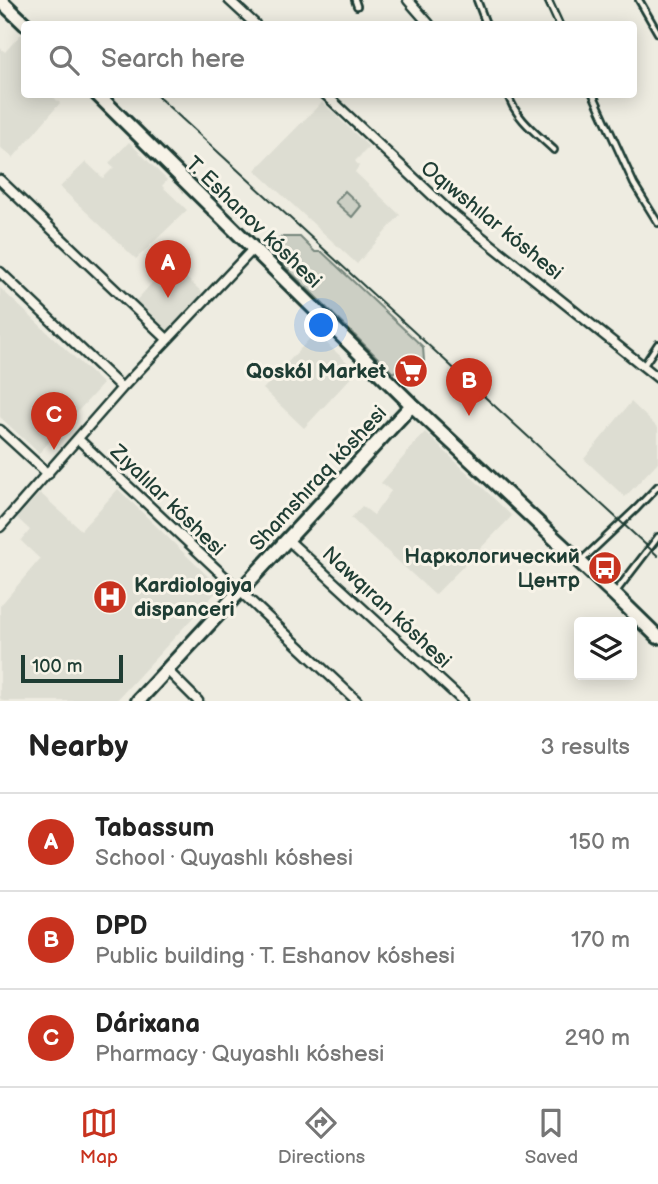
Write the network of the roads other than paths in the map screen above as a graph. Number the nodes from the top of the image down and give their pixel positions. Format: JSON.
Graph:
{"nodes":[{"id":1,"x":1,"y":0,"type":"edge"},
{"id":2,"x":229,"y":0,"type":"edge"},
{"id":3,"x":408,"y":0,"type":"edge"},
{"id":4,"x":477,"y":0,"type":"edge"},
{"id":5,"x":548,"y":0,"type":"edge"},
{"id":6,"x":639,"y":0,"type":"edge"},
{"id":7,"x":23,"y":21,"type":"edge"},
{"id":8,"x":252,"y":21,"type":"edge"},
{"id":9,"x":426,"y":21,"type":"edge"},
{"id":10,"x":485,"y":21,"type":"edge"},
{"id":11,"x":558,"y":21,"type":"edge"},
{"id":12,"x":658,"y":33,"type":"edge"},
{"id":13,"x":101,"y":98,"type":"edge"},
{"id":14,"x":329,"y":98,"type":"edge"},
{"id":15,"x":509,"y":98,"type":"edge"},
{"id":16,"x":595,"y":98,"type":"edge"},
{"id":17,"x":554,"y":150,"type":"dead end"},
{"id":18,"x":0,"y":180,"type":"edge"},
{"id":19,"x":658,"y":223,"type":"edge"},
{"id":20,"x":254,"y":248,"type":"junction"},
{"id":21,"x":0,"y":272,"type":"edge"},
{"id":22,"x":167,"y":339,"type":"junction"},
{"id":23,"x":658,"y":344,"type":"edge"},
{"id":24,"x":644,"y":365,"type":"junction"},
{"id":25,"x":658,"y":377,"type":"edge"},
{"id":26,"x":122,"y":388,"type":"junction"},
{"id":27,"x":412,"y":405,"type":"junction"},
{"id":28,"x":0,"y":430,"type":"edge"},
{"id":29,"x":78,"y":439,"type":"junction"},
{"id":30,"x":48,"y":474,"type":"junction"},
{"id":31,"x":658,"y":486,"type":"edge"},
{"id":32,"x":0,"y":527,"type":"edge"},
{"id":33,"x":658,"y":537,"type":"edge"},
{"id":34,"x":287,"y":539,"type":"junction"},
{"id":35,"x":580,"y":562,"type":"junction"},
{"id":36,"x":239,"y":592,"type":"junction"},
{"id":37,"x":614,"y":594,"type":"junction"},
{"id":38,"x":658,"y":637,"type":"edge"},
{"id":39,"x":166,"y":669,"type":"junction"},
{"id":40,"x":138,"y":701,"type":"edge"},
{"id":41,"x":198,"y":701,"type":"edge"},
{"id":42,"x":357,"y":701,"type":"edge"},
{"id":43,"x":463,"y":701,"type":"edge"}],
"edges":[{"from":1,"to":7,"type":"main road"},
{"from":2,"to":8,"type":"street"},
{"from":3,"to":9,"type":"street"},
{"from":4,"to":10,"type":"lane"},
{"from":5,"to":11,"type":"lane"},
{"from":6,"to":12,"type":"lane"},
{"from":13,"to":20,"type":"main road","name":"T. Eshanov kóshesi"},
{"from":14,"to":24,"type":"street","name":"Oqıwshılar kóshesi"},
{"from":15,"to":17,"type":"lane"},
{"from":16,"to":19,"type":"lane"},
{"from":18,"to":22,"type":"street"},
{"from":20,"to":22,"type":"street"},
{"from":20,"to":27,"type":"main road","name":"T. Eshanov kóshesi"},
{"from":21,"to":26,"type":"street"},
{"from":22,"to":26,"type":"street"},
{"from":23,"to":24,"type":"lane"},
{"from":24,"to":25,"type":"street","name":"Oqıwshılar kóshesi"},
{"from":26,"to":29,"type":"street"},
{"from":27,"to":34,"type":"main road","name":"Shamshıraq kóshesi"},
{"from":27,"to":35,"type":"main road","name":"T. Eshanov kóshesi"},
{"from":28,"to":30,"type":"street"},
{"from":29,"to":30,"type":"street"},
{"from":29,"to":36,"type":"street","name":"Zıyalılar kóshesi"},
{"from":30,"to":32,"type":"street"},
{"from":31,"to":35,"type":"lane"},
{"from":33,"to":37,"type":"lane"},
{"from":34,"to":36,"type":"main road","name":"Shamshıraq kóshesi"},
{"from":34,"to":43,"type":"street","name":"Nawqıran kóshesi"},
{"from":35,"to":37,"type":"main road","name":"T. Eshanov kóshesi"},
{"from":36,"to":39,"type":"main road","name":"Shamshıraq kóshesi"},
{"from":36,"to":42,"type":"street","name":"Zıyalılar kóshesi"},
{"from":37,"to":38,"type":"main road","name":"T. Eshanov kóshesi"},
{"from":39,"to":40,"type":"main road","name":"Shamshıraq kóshesi"},
{"from":39,"to":41,"type":"street"}]}
